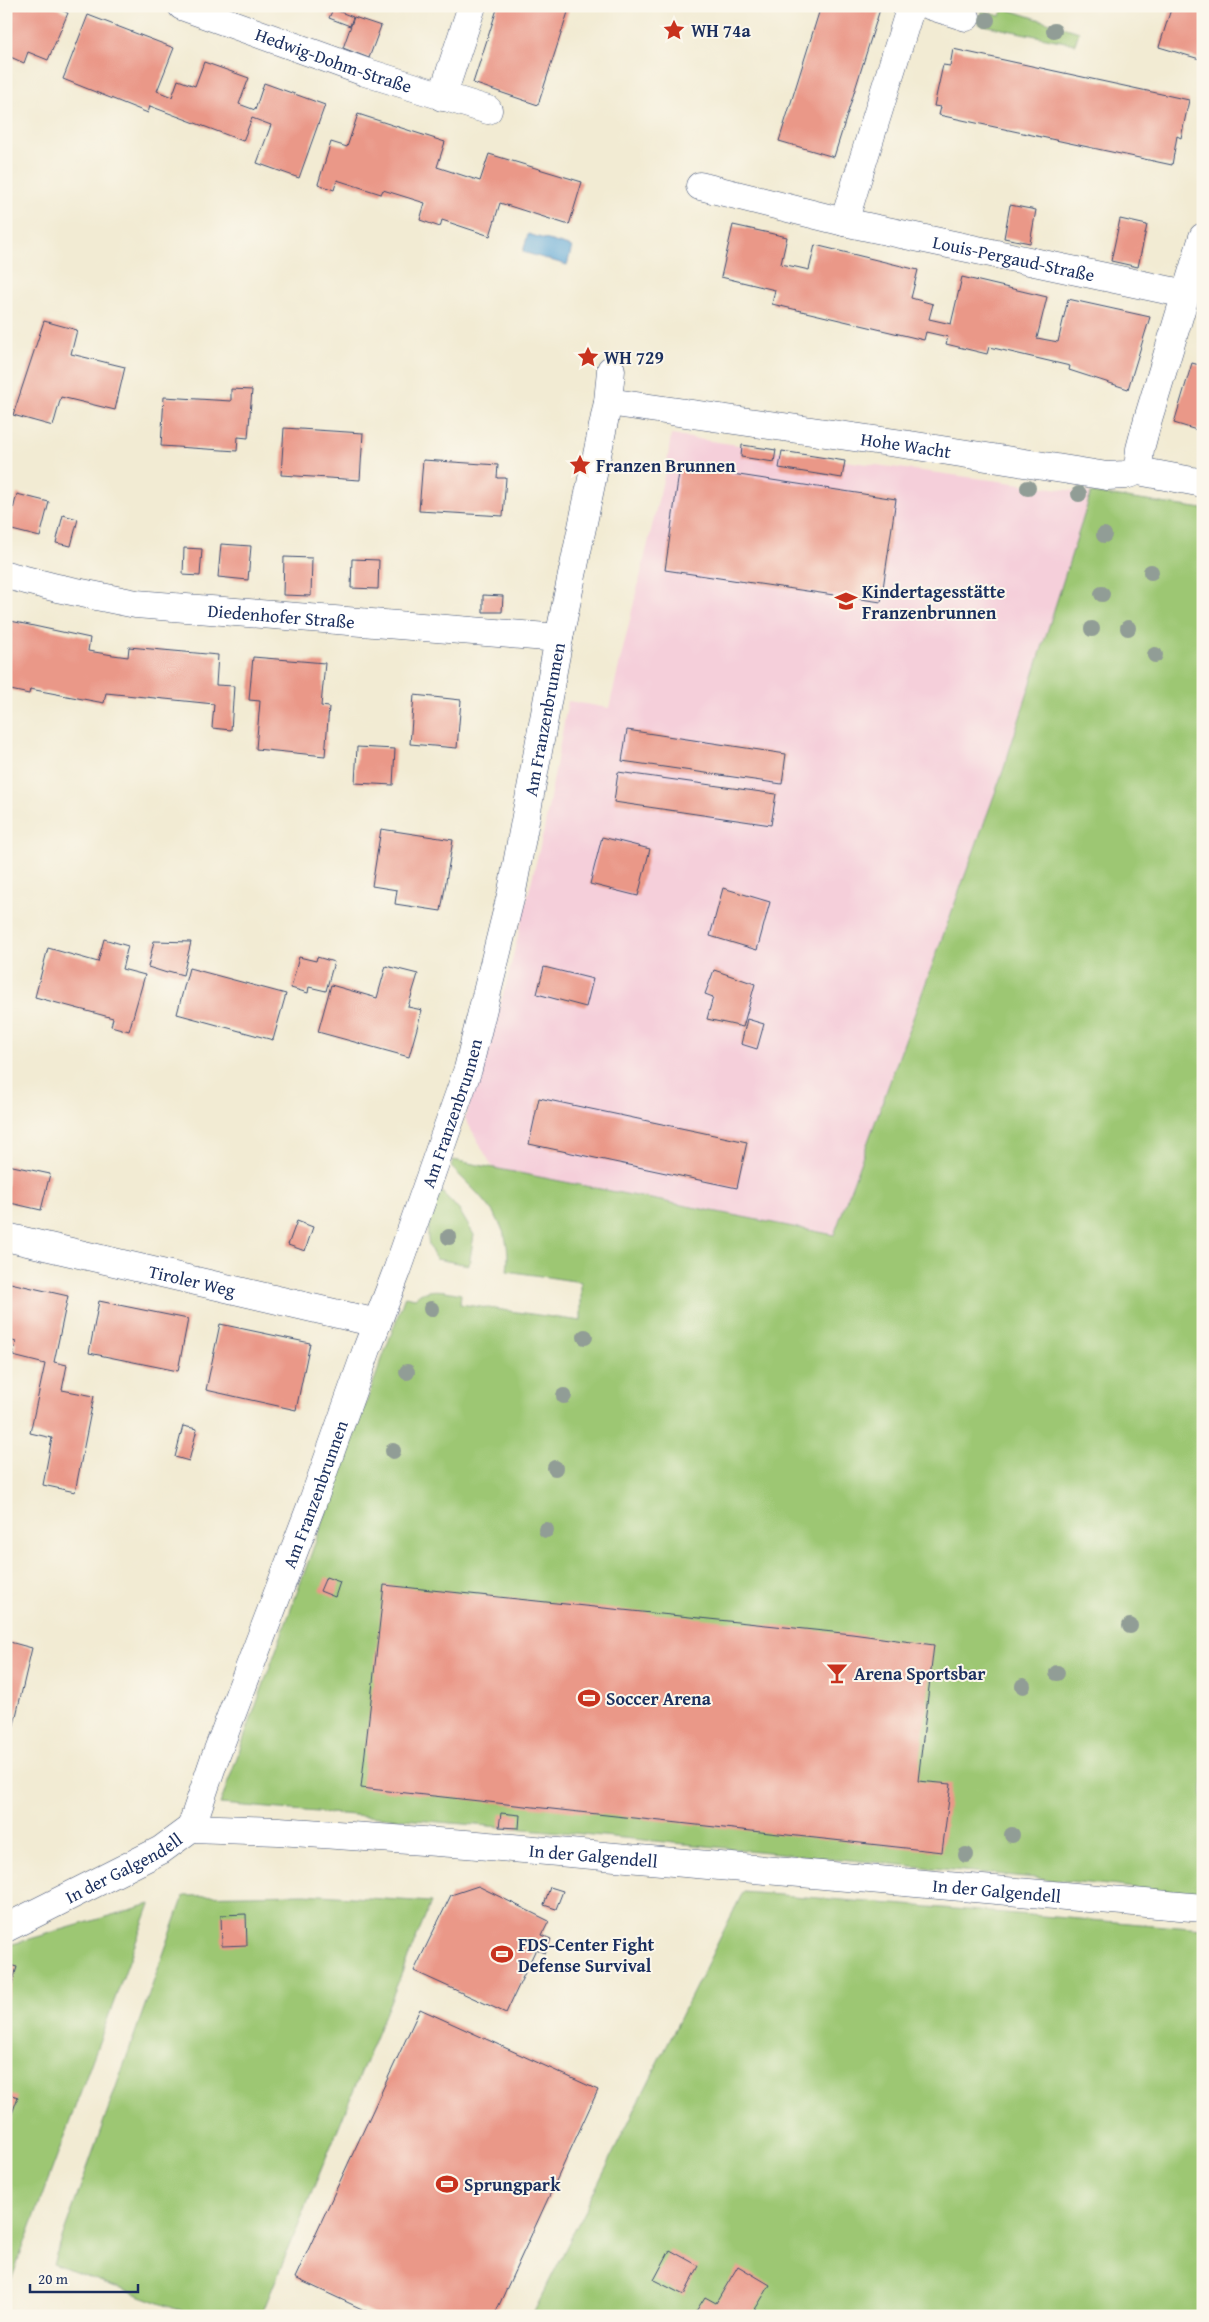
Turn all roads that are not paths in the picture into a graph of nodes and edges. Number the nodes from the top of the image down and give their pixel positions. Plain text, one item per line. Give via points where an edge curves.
1 (182, 6) edge
2 (472, 6) edge
3 (911, 6) edge
4 (932, 6) edge
5 (966, 17) dead end
6 (442, 96) junction
7 (488, 110) dead end
8 (700, 186) dead end
9 (844, 222) junction
10 (1203, 237) edge
11 (1186, 294) junction
12 (611, 370) dead end
13 (608, 402) junction
14 (1138, 470) junction
15 (1203, 483) edge
16 (6, 575) edge
17 (559, 638) junction
18 (6, 1237) edge
19 (377, 1323) junction
20 (192, 1828) junction
21 (1203, 1908) edge
22 (6, 1928) edge

1 - 6 street, Hedwig-Dohm-Straße via 365,72
2 - 6 street
3 - 9 street
4 - 5 street
6 - 7 street, Hedwig-Dohm-Straße
8 - 9 street, Louis-Pergaud-Straße
9 - 11 street, Louis-Pergaud-Straße
10 - 11 street
11 - 14 street via 1148,419
12 - 13 street, Am Franzenbrunnen
13 - 14 street, Hohe Wacht via 1107,476
13 - 17 street, Am Franzenbrunnen
14 - 15 street, Hohe Wacht
16 - 17 street, Diedenhofer Straße via 136,604
17 - 19 street, Am Franzenbrunnen via 512,890 468,1069
18 - 19 street, Tiroler Weg
19 - 20 street, Am Franzenbrunnen via 213,1763
20 - 21 street, In der Galgendell via 466,1844
20 - 22 street, In der Galgendell via 161,1850

